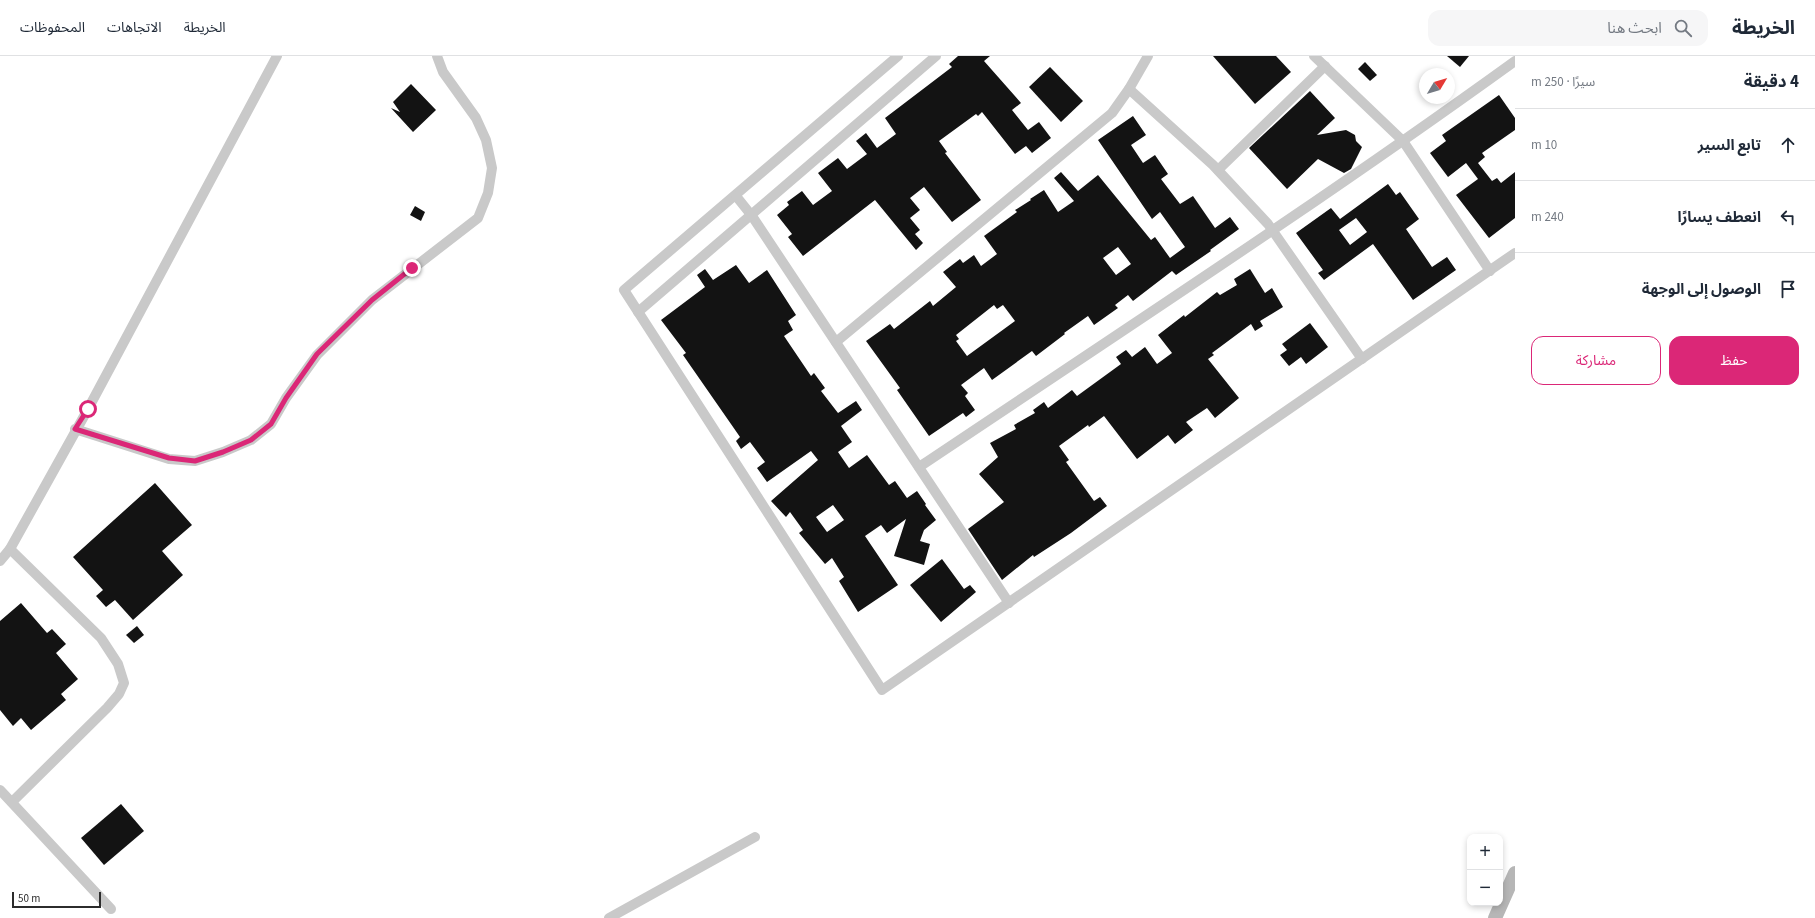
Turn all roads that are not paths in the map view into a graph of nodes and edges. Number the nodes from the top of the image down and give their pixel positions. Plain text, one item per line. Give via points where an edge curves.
1 (277, 56) edge
2 (437, 56) edge
3 (898, 56) edge
4 (936, 56) edge
5 (1148, 56) edge
6 (1314, 56) edge
7 (1515, 62) edge
8 (1324, 66) junction
9 (1129, 89) junction
10 (1403, 141) junction
11 (1218, 170) junction
12 (736, 196) junction
13 (752, 216) junction
14 (1272, 231) junction
15 (1515, 253) edge
16 (1490, 271) junction
17 (638, 312) junction
18 (836, 342) junction
19 (1362, 359) junction
20 (75, 429) junction
21 (919, 467) junction
22 (10, 549) junction
23 (0, 562) edge
24 (1009, 603) junction
25 (0, 790) edge
26 (12, 802) junction
27 (755, 836) dead end
28 (1515, 873) edge
29 (111, 909) dead end
30 (609, 918) edge
31 (1495, 918) edge

1 - 20 street
2 - 20 street via 443,72 476,118 486,140 492,168 488,193 478,218 366,305 317,354 271,424 251,440 195,461 169,458
3 - 12 street via 800,138
4 - 13 street
5 - 9 street
6 - 8 street
7 - 10 street
8 - 10 street
8 - 11 street
9 - 11 street
9 - 18 street via 1112,113
10 - 14 street
10 - 16 street
11 - 14 street
12 - 13 street
12 - 17 street via 624,290
13 - 17 street
13 - 18 street
14 - 19 street
14 - 21 street
15 - 16 street
16 - 19 street
17 - 24 street via 882,690
18 - 21 street
19 - 24 street
20 - 22 street
21 - 24 street
22 - 23 street
22 - 26 street via 101,638 118,664 124,683 119,694 107,708
25 - 26 street
26 - 29 street
27 - 30 street
28 - 31 main road

